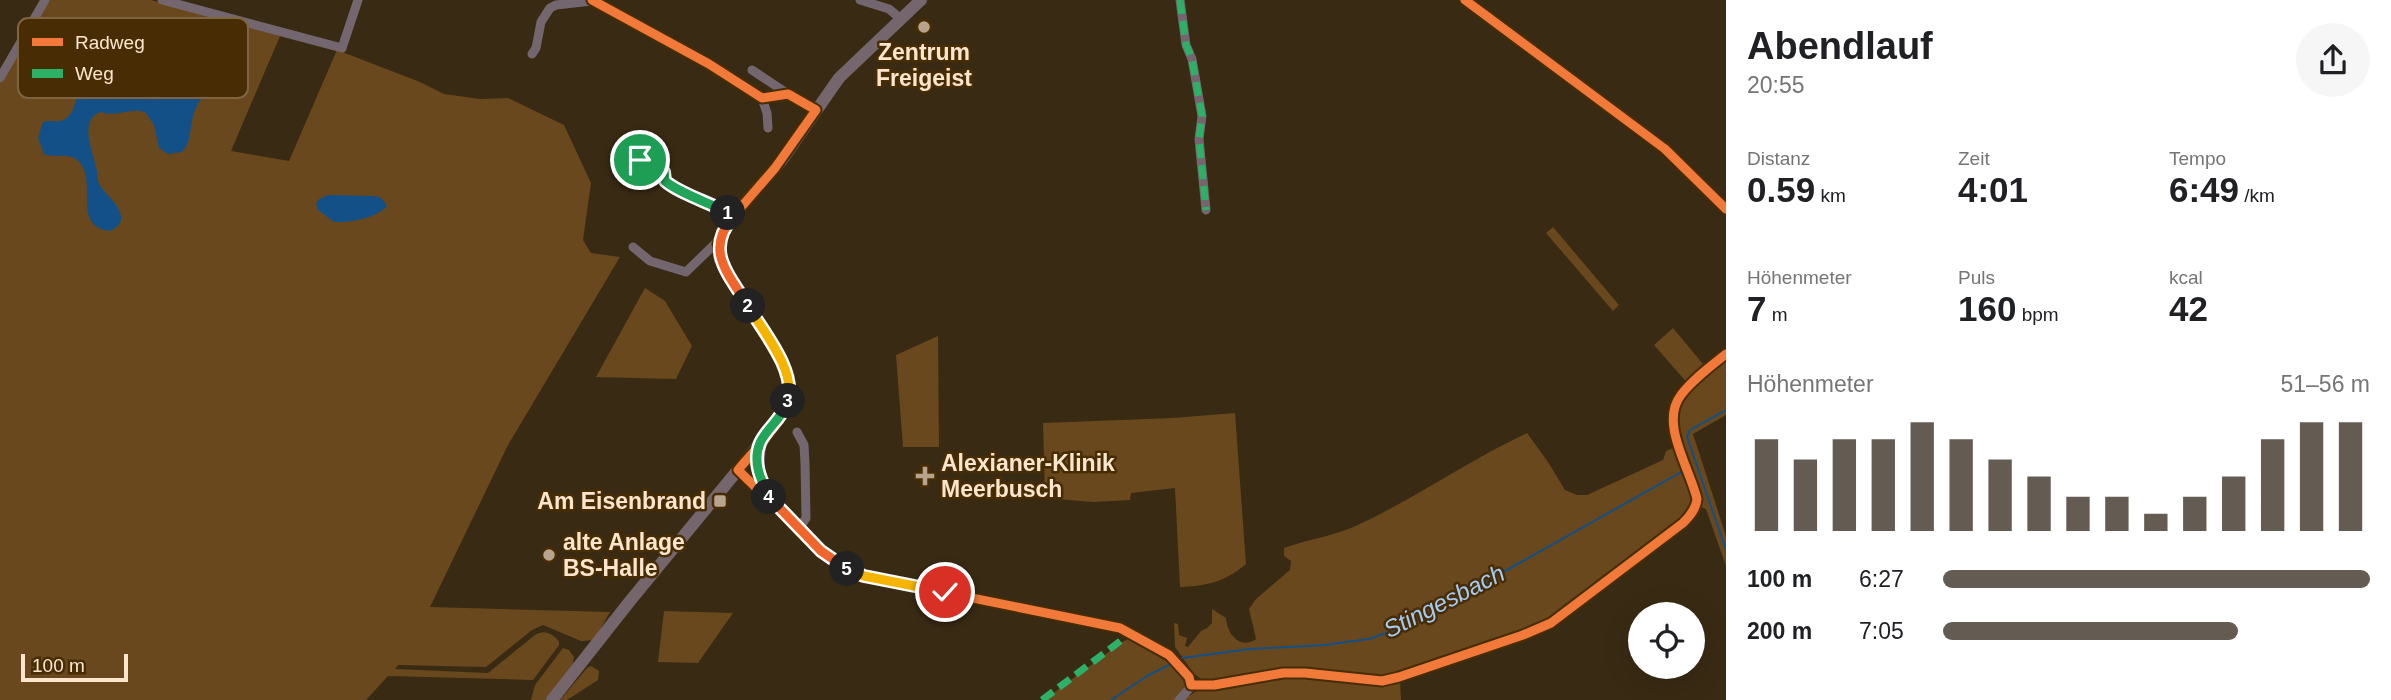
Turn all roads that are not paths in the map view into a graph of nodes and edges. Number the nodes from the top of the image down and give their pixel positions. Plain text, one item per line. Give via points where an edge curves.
1 (45, 0) edge
2 (162, 0) edge
3 (358, 0) edge
4 (592, 0) edge
5 (860, 0) edge
6 (921, 0) edge
7 (1180, 0) edge
8 (35, 18) edge
9 (230, 18) edge
10 (901, 19) junction
11 (248, 23) edge
12 (18, 47) edge
13 (532, 54) dead end
14 (752, 70) dead end
15 (0, 78) edge
16 (788, 94) junction
17 (762, 98) junction
18 (816, 110) junction
19 (768, 128) dead end
20 (640, 160) dead end
21 (1206, 210) dead end
22 (733, 217) junction
23 (719, 240) junction
24 (633, 247) dead end
25 (1726, 354) edge
26 (797, 432) dead end
27 (1676, 434) dead end
28 (760, 443) junction
29 (738, 470) junction
30 (772, 501) junction
31 (799, 529) junction
32 (552, 700) edge
33 (1179, 700) edge

1 - 8 street
2 - 9 street
3 - 11 street via 342,48
4 - 13 street via 550,8
4 - 17 street
5 - 10 street via 889,9
6 - 10 main road
7 - 21 street via 1202,116 1199,139
10 - 18 main road via 847,69
12 - 15 street
14 - 16 street
16 - 17 street
16 - 18 street
17 - 19 street
18 - 22 main road
20 - 22 street via 664,172 671,187
22 - 23 main road
23 - 24 street via 686,272 655,263
23 - 28 main road via 722,264 789,377 785,408
25 - 27 street via 1677,400 1672,417
26 - 31 street via 804,444 806,518
28 - 29 main road
28 - 30 main road via 759,475
29 - 30 street
29 - 32 main road
30 - 31 street
31 - 33 street via 831,559 858,574 1126,631 1169,655 1189,677 1191,685

